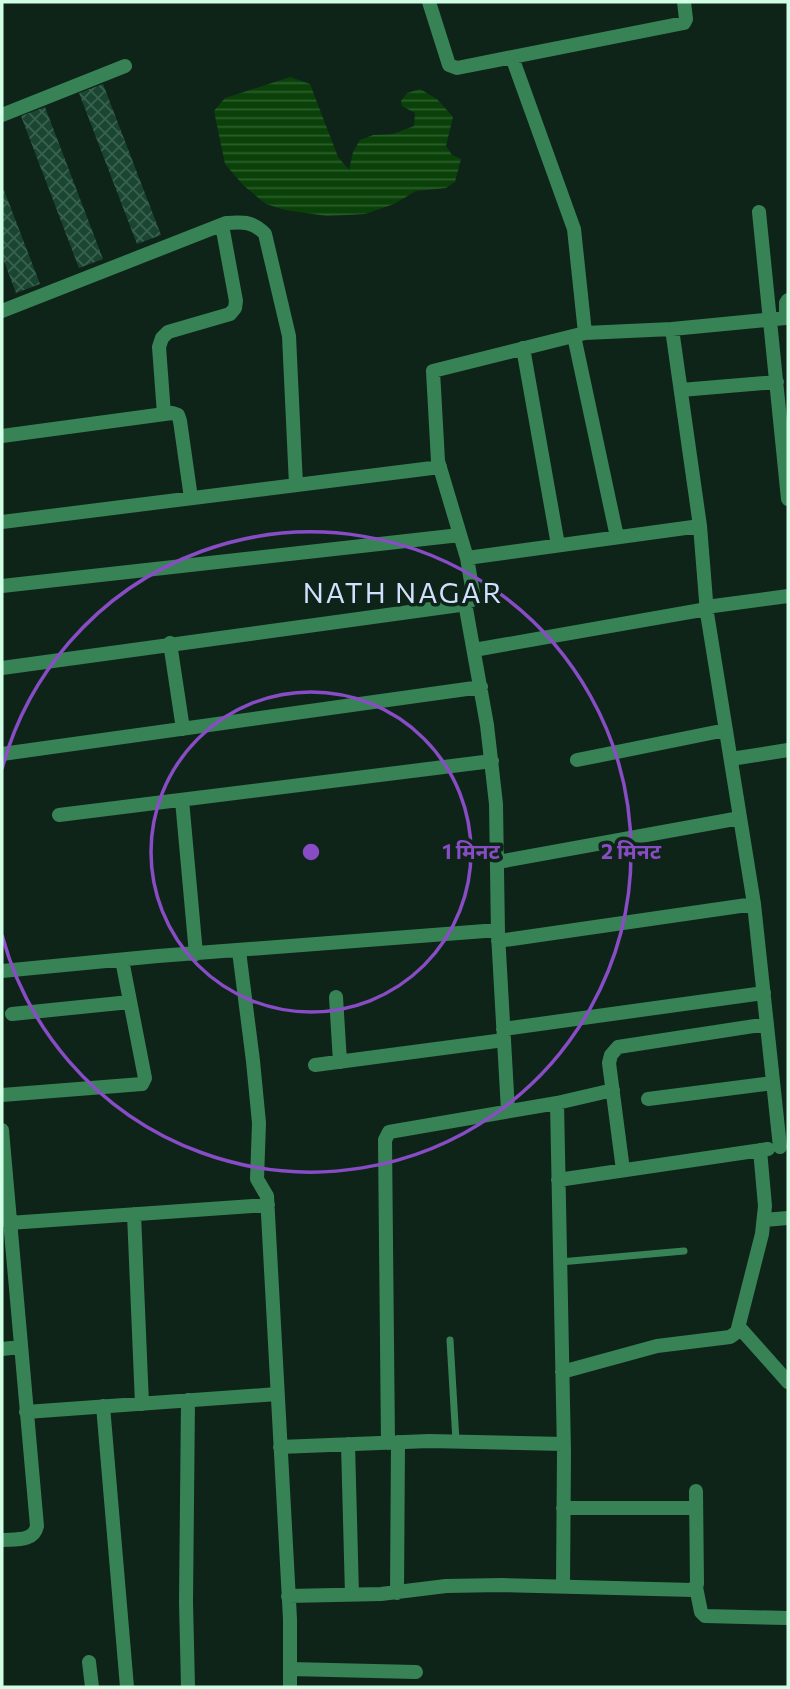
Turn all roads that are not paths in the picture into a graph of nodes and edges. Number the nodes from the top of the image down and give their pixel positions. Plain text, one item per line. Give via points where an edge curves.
1 (429, 2) edge
2 (684, 2) edge
3 (512, 57) junction
4 (125, 66) dead end
5 (2, 115) edge
6 (759, 212) dead end
7 (222, 225) junction
8 (788, 300) edge
9 (2, 311) edge
10 (771, 319) junction
11 (672, 329) junction
12 (579, 335) junction
13 (523, 348) junction
14 (777, 382) junction
15 (681, 390) junction
16 (164, 414) junction
17 (2, 436) edge
18 (440, 467) junction
19 (296, 485) junction
20 (191, 498) junction
21 (788, 499) edge
22 (2, 522) edge
23 (700, 526) junction
24 (460, 535) junction
25 (617, 537) junction
26 (558, 545) junction
27 (467, 558) junction
28 (2, 586) edge
29 (788, 596) edge
30 (465, 603) junction
31 (707, 608) junction
32 (170, 643) junction
33 (474, 650) junction
34 (2, 668) edge
35 (481, 688) junction
36 (183, 729) junction
37 (726, 730) junction
38 (788, 750) edge
39 (2, 754) edge
40 (731, 759) junction
41 (577, 760) dead end
42 (492, 761) junction
43 (182, 800) junction
44 (59, 815) dead end
45 (740, 818) junction
46 (498, 862) junction
47 (754, 904) junction
48 (498, 936) junction
49 (239, 951) junction
50 (196, 954) junction
51 (122, 960) junction
52 (2, 971) edge
53 (764, 993) junction
54 (336, 997) dead end
55 (130, 1002) junction
56 (12, 1014) dead end
57 (767, 1024) junction
58 (503, 1035) junction
59 (340, 1062) junction
60 (316, 1065) dead end
61 (773, 1083) junction
62 (613, 1090) junction
63 (2, 1095) edge
64 (648, 1099) dead end
65 (557, 1103) junction
66 (508, 1111) junction
67 (2, 1130) edge
68 (784, 1146) edge
69 (760, 1150) junction
70 (623, 1170) junction
71 (558, 1180) junction
72 (268, 1205) junction
73 (134, 1214) junction
74 (788, 1218) edge
75 (764, 1220) junction
76 (9, 1223) junction
77 (684, 1251) dead end
78 (560, 1262) junction
79 (739, 1327) junction
80 (450, 1340) dead end
81 (19, 1347) junction
82 (2, 1349) edge
83 (562, 1372) junction
84 (788, 1382) edge
85 (277, 1394) junction
86 (188, 1400) junction
87 (142, 1404) junction
88 (103, 1406) junction
89 (26, 1412) junction
90 (456, 1442) junction
91 (393, 1443) junction
92 (348, 1444) junction
93 (564, 1444) junction
94 (279, 1447) junction
95 (696, 1491) dead end
96 (563, 1508) junction
97 (696, 1508) junction
98 (2, 1540) edge
99 (562, 1586) junction
100 (696, 1587) junction
101 (397, 1593) junction
102 (352, 1595) junction
103 (288, 1596) junction
104 (788, 1618) edge
105 (89, 1662) dead end
106 (290, 1669) junction
107 (416, 1672) dead end
108 (92, 1687) edge
109 (127, 1687) edge
110 (188, 1687) edge
111 (290, 1687) edge

1 - 3 street via 452,68
2 - 3 street via 684,23
3 - 12 street via 574,229
4 - 5 street
6 - 10 street
7 - 9 street
7 - 16 street via 235,308 230,314 168,332 162,338
7 - 19 street via 245,222 265,234 289,336
8 - 10 street via 786,318
10 - 11 street
10 - 14 street
11 - 12 street
11 - 15 street
12 - 13 street
12 - 25 street
13 - 18 street via 433,371
13 - 26 street
14 - 15 street
14 - 21 street
15 - 23 street
16 - 17 street
16 - 20 street via 177,415 180,421
18 - 19 street
18 - 24 street
19 - 20 street
20 - 22 street
23 - 25 street
23 - 31 street
24 - 27 street
24 - 28 street
25 - 26 street
26 - 27 street
27 - 30 street via 474,599
29 - 31 street
30 - 32 street
30 - 33 street
31 - 33 street
31 - 37 street
32 - 34 street
32 - 36 street
33 - 35 street
35 - 36 street
35 - 42 street
36 - 39 street
37 - 40 street
37 - 41 street
38 - 40 street
40 - 45 street
42 - 43 street
42 - 46 street
43 - 44 street
43 - 50 street
45 - 46 street
45 - 47 street
46 - 48 street
47 - 48 street
47 - 53 street
48 - 49 street
48 - 58 street
49 - 50 street
49 - 72 street via 259,1123 257,1179 266,1191
50 - 51 street
51 - 52 street
51 - 55 street
53 - 57 street
53 - 58 street
54 - 59 street
55 - 56 street
55 - 63 street via 145,1078 142,1084
57 - 61 street
57 - 62 street via 618,1047 609,1063
58 - 59 street
58 - 66 street
59 - 60 street
61 - 64 street
61 - 68 street
62 - 65 street
62 - 70 street
65 - 66 street
65 - 71 street
66 - 91 street via 397,1130 389,1132 385,1140
67 - 76 street
68 - 69 street
69 - 70 street
69 - 75 street
70 - 71 street
71 - 78 street
72 - 73 street
72 - 85 street
73 - 76 street
73 - 87 street
74 - 75 street
75 - 79 street
76 - 81 street
77 - 78 lane
78 - 83 street
79 - 83 street via 730,1336 657,1346
79 - 84 street
80 - 90 lane
81 - 82 street
81 - 89 street
83 - 93 street
85 - 86 street
85 - 94 street
86 - 87 street
86 - 110 street
87 - 88 street
88 - 89 street
88 - 109 street
89 - 98 street via 37,1526 31,1537
90 - 91 street
90 - 93 street
91 - 92 street
91 - 101 street
92 - 94 street
92 - 102 street
93 - 96 street
94 - 103 street
95 - 97 street
96 - 97 street
96 - 99 street
97 - 100 street
99 - 100 street via 689,1591
99 - 101 street via 446,1586
100 - 104 street via 705,1616
101 - 102 street
102 - 103 street
103 - 106 street
105 - 108 street
106 - 107 street
106 - 111 street

